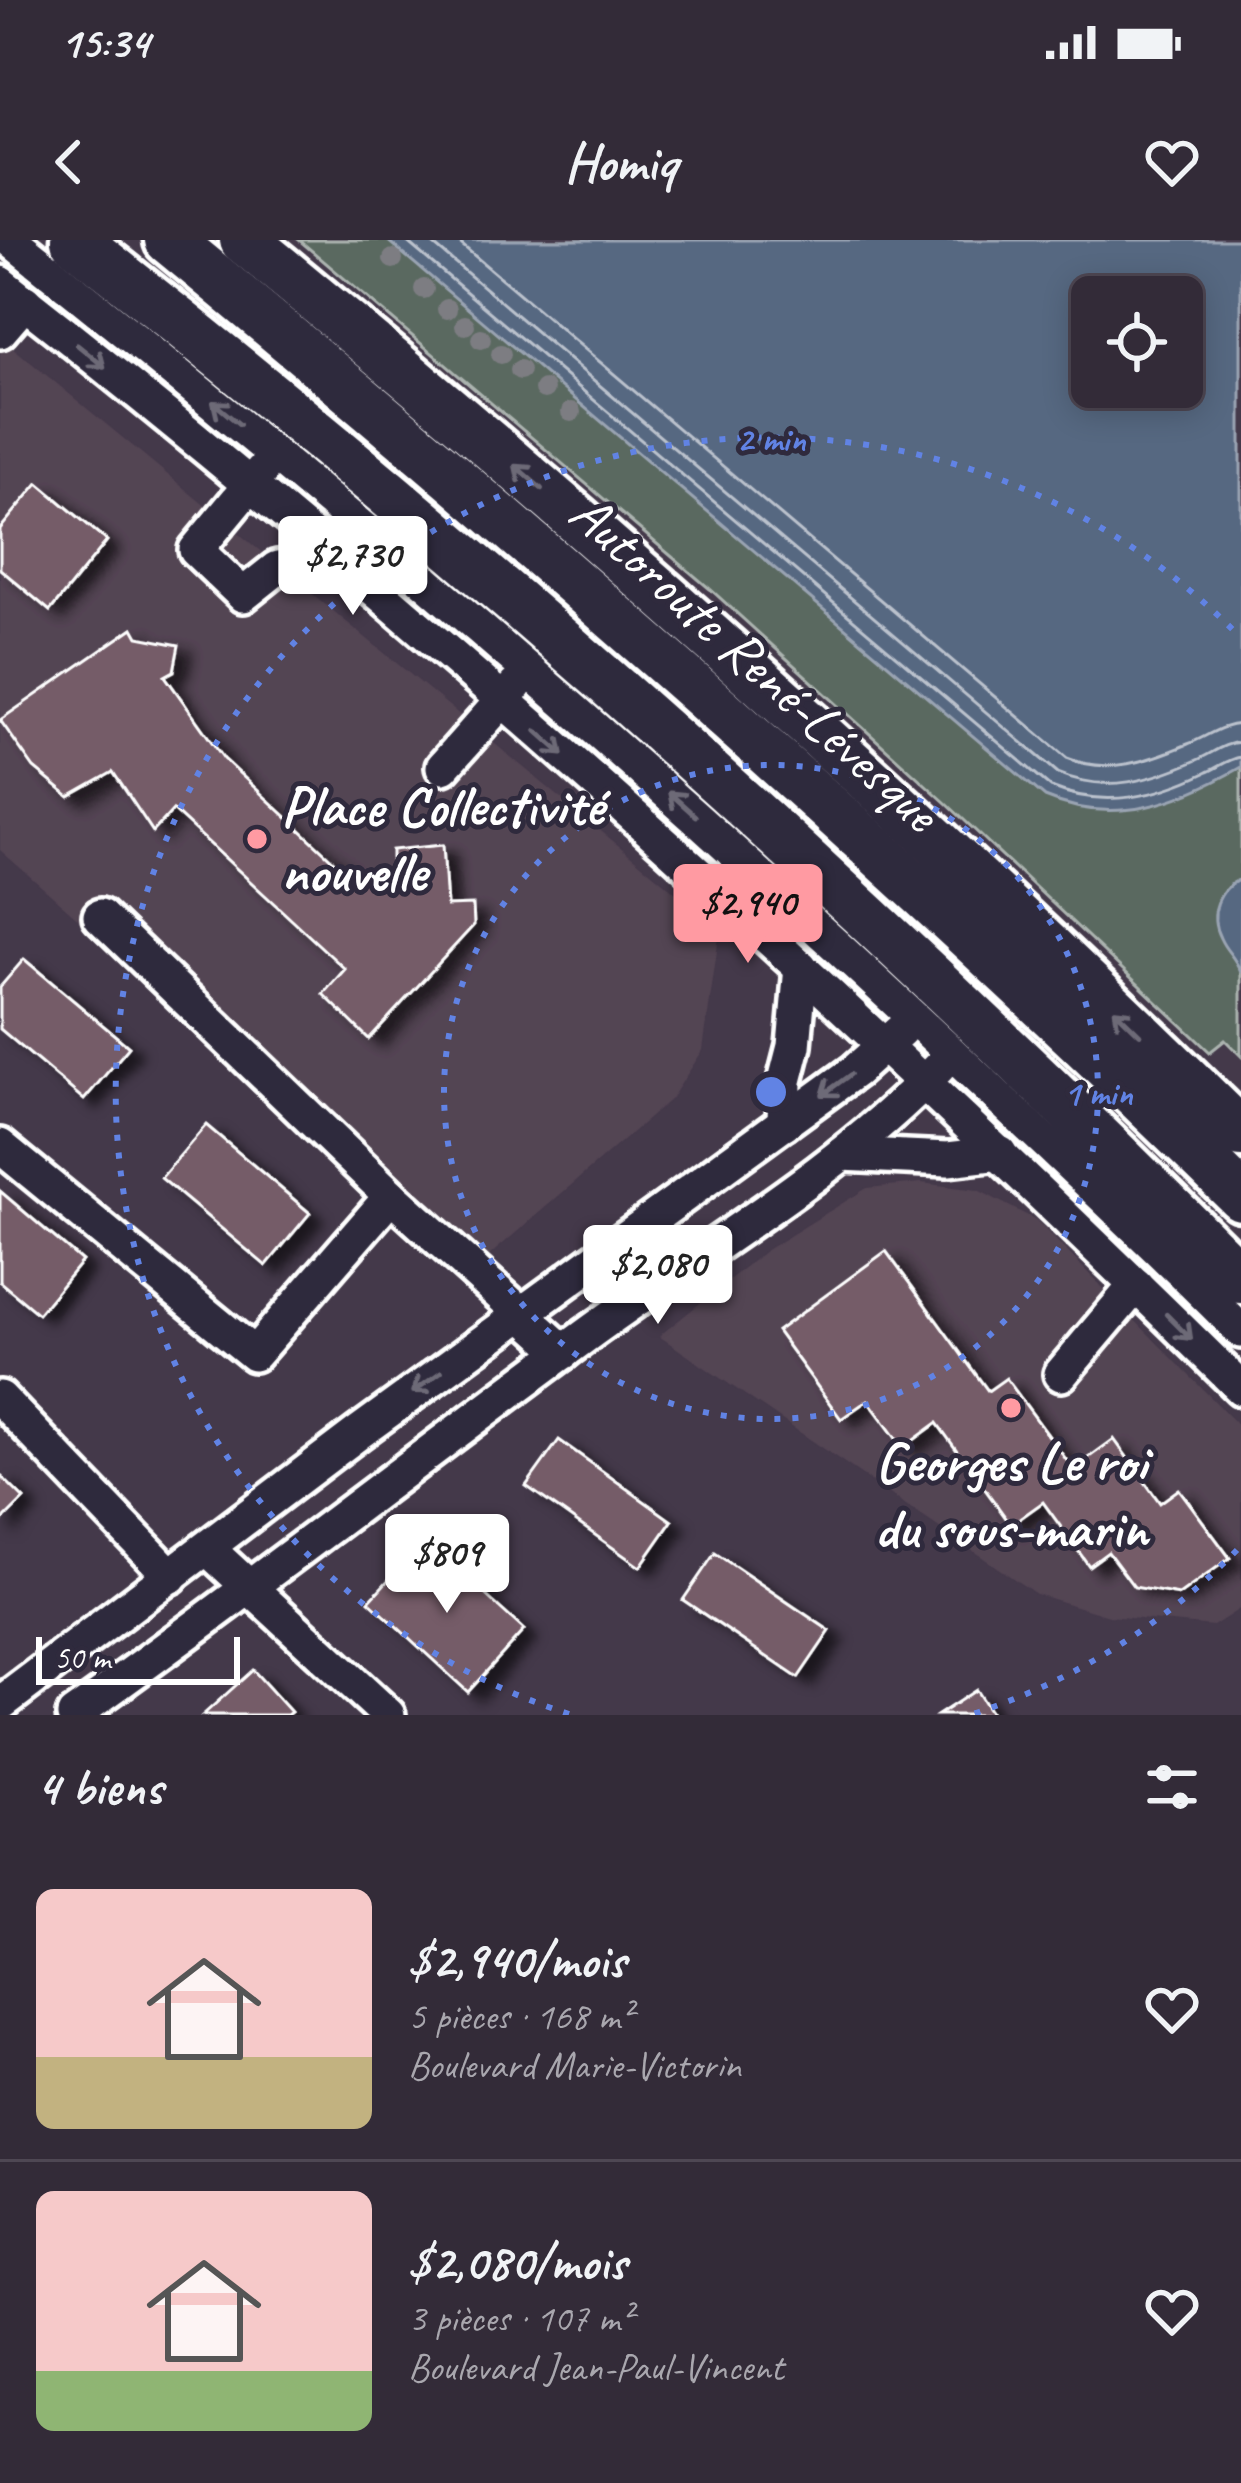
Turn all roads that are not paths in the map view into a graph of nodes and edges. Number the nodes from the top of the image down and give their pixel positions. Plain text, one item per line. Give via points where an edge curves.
1 (11, 240) edge
2 (75, 240) edge
3 (122, 240) edge
4 (169, 240) edge
5 (244, 240) edge
6 (12, 293) edge
7 (0, 332) edge
8 (275, 454) junction
9 (250, 485) junction
10 (338, 560) junction
11 (530, 670) junction
12 (503, 701) junction
13 (443, 767) dead end
14 (100, 916) dead end
15 (801, 967) junction
16 (914, 1017) junction
17 (886, 1044) junction
18 (953, 1053) junction
19 (926, 1082) junction
20 (784, 1123) junction
21 (1241, 1133) edge
22 (0, 1146) edge
23 (1000, 1153) junction
24 (842, 1154) junction
25 (391, 1196) junction
26 (1241, 1196) edge
27 (1241, 1239) edge
28 (1241, 1279) edge
29 (1136, 1286) junction
30 (521, 1314) junction
31 (1241, 1330) edge
32 (564, 1352) junction
33 (1061, 1374) dead end
34 (1241, 1388) edge
35 (0, 1398) edge
36 (207, 1547) junction
37 (171, 1576) junction
38 (250, 1590) junction
39 (0, 1704) edge
40 (74, 1715) edge
41 (388, 1715) edge

8 -> 1 street
2 - 28 highway via 360,471 784,841
3 - 27 highway via 730,758
4 - 26 highway, Autoroute René-Lévesque via 767,750
21 -> 5 highway, Autoroute René-Lévesque via 803,719
6 - 7 street
6 -> 9 street
8 - 9 street
8 - 11 street
9 - 10 street
9 - 10 street via 196,550 243,595 277,568
10 - 12 street
11 - 12 street
16 -> 11 street
12 - 13 street
12 -> 15 street
14 - 25 street
15 - 17 street
15 - 20 street
16 - 17 street
16 - 18 street
17 - 19 street
17 -> 20 street
18 - 19 street
18 - 31 street
19 - 23 street
19 - 24 street
20 - 30 street
22 - 25 street via 254,1354
23 - 24 street via 948,1160
23 - 29 street
24 - 32 street
25 - 30 street
29 - 33 street
29 -> 34 street
30 - 32 street
30 -> 36 street
32 - 38 street
35 - 37 street
36 - 37 street
36 - 38 street
37 - 39 street
38 - 40 street
38 - 41 street

